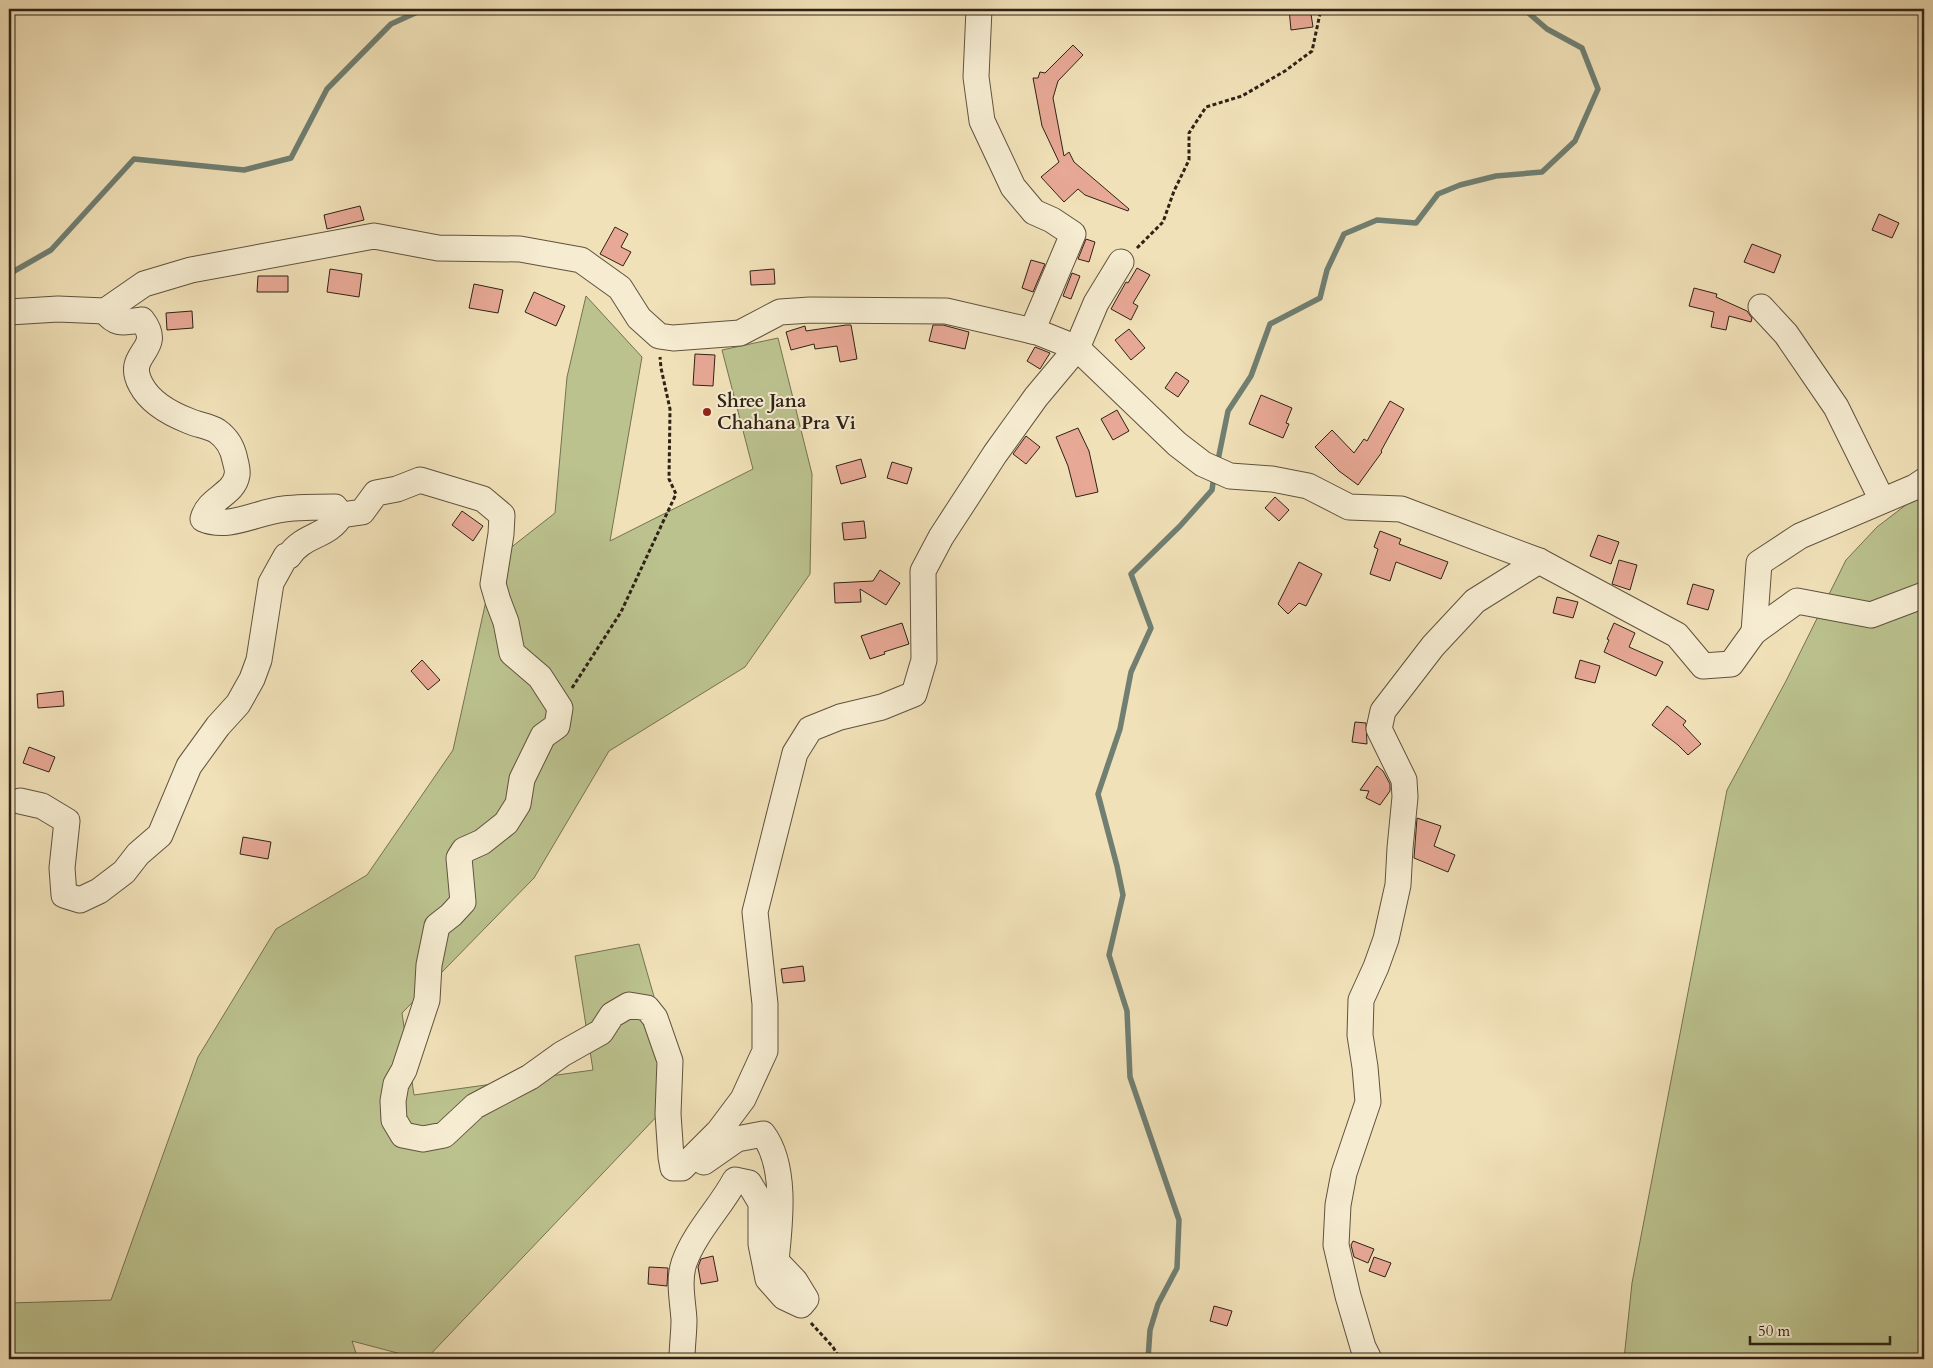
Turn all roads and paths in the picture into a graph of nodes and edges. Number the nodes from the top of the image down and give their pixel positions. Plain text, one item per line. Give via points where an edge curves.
1 (978, 9) edge
2 (1321, 9) edge
3 (1122, 262) joint
4 (1761, 307) dead end
5 (105, 311) junction
6 (9, 312) edge
7 (1032, 331) junction
8 (659, 336) junction
9 (1077, 348) junction
10 (1924, 482) edge
11 (1882, 500) junction
12 (340, 515) junction
13 (1539, 560) junction
14 (1924, 595) edge
15 (1754, 632) junction
16 (560, 708) junction
17 (20, 801) dead end
18 (688, 1160) junction
19 (801, 1305) junction
20 (682, 1359) edge
21 (840, 1359) edge
22 (1369, 1359) edge

1 - 7 street via 976,77 982,121 1013,187 1034,212 1074,234
2 - 3 path via 1312,51 1242,96 1206,107 1189,133 1189,160 1163,222
3 - 9 street via 1096,303
4 - 11 street via 1786,334 1836,407
5 - 6 street via 58,308
5 - 8 street via 144,284 191,270 374,236 438,248 520,248 581,260 620,288 639,318
5 - 12 street via 111,320 121,323 142,320 148,328 151,338 136,363 139,383 144,391 160,406 178,416 216,430 230,446 238,475 234,484 205,509 203,519 213,523 224,522 284,508 335,507
7 - 8 street via 946,311 810,310 780,312 740,333 673,338
7 - 9 street
8 - 16 path via 661,368 670,409 669,479 676,494 621,612
9 - 13 street via 1177,444 1203,464 1230,476 1272,478 1308,486 1349,507 1401,509
9 - 18 street via 995,454 923,571 924,660 914,694 810,729 795,753 755,912 765,1004 765,1051 743,1099 719,1131
10 - 11 street
11 - 15 street via 1800,536 1758,563
12 - 16 street via 362,512 376,493 420,480 483,499 502,515 493,584 512,653 540,677
12 - 17 street via 336,524 302,542 286,556 271,583 259,660 248,687 189,766 160,835 138,854 124,872 80,900 64,894 62,868 67,821 42,806
13 - 15 street via 1677,635 1702,666 1731,664
13 - 22 street via 1475,601 1433,646 1383,711 1379,729 1404,780 1398,885 1386,939 1361,1000 1360,1035 1368,1102 1344,1173 1336,1245 1348,1296
14 - 15 street via 1871,615 1797,601
16 - 18 street via 557,726 540,743 522,778 518,804 506,823 482,842 464,850 459,858 463,902 437,926 429,965 427,1000 404,1070 396,1084 392,1101 394,1120 403,1135 423,1139 444,1135 475,1106 530,1077 601,1032 612,1015 629,1005 647,1008 655,1018 670,1061 668,1114 673,1168 682,1168
18 - 19 street via 701,1164 737,1139 763,1134 776,1164 780,1196 776,1261 806,1298
19 - 20 street via 784,1297 768,1280 761,1244 761,1203 749,1183 735,1180 684,1263 680,1292 684,1321
19 - 21 path via 811,1324

